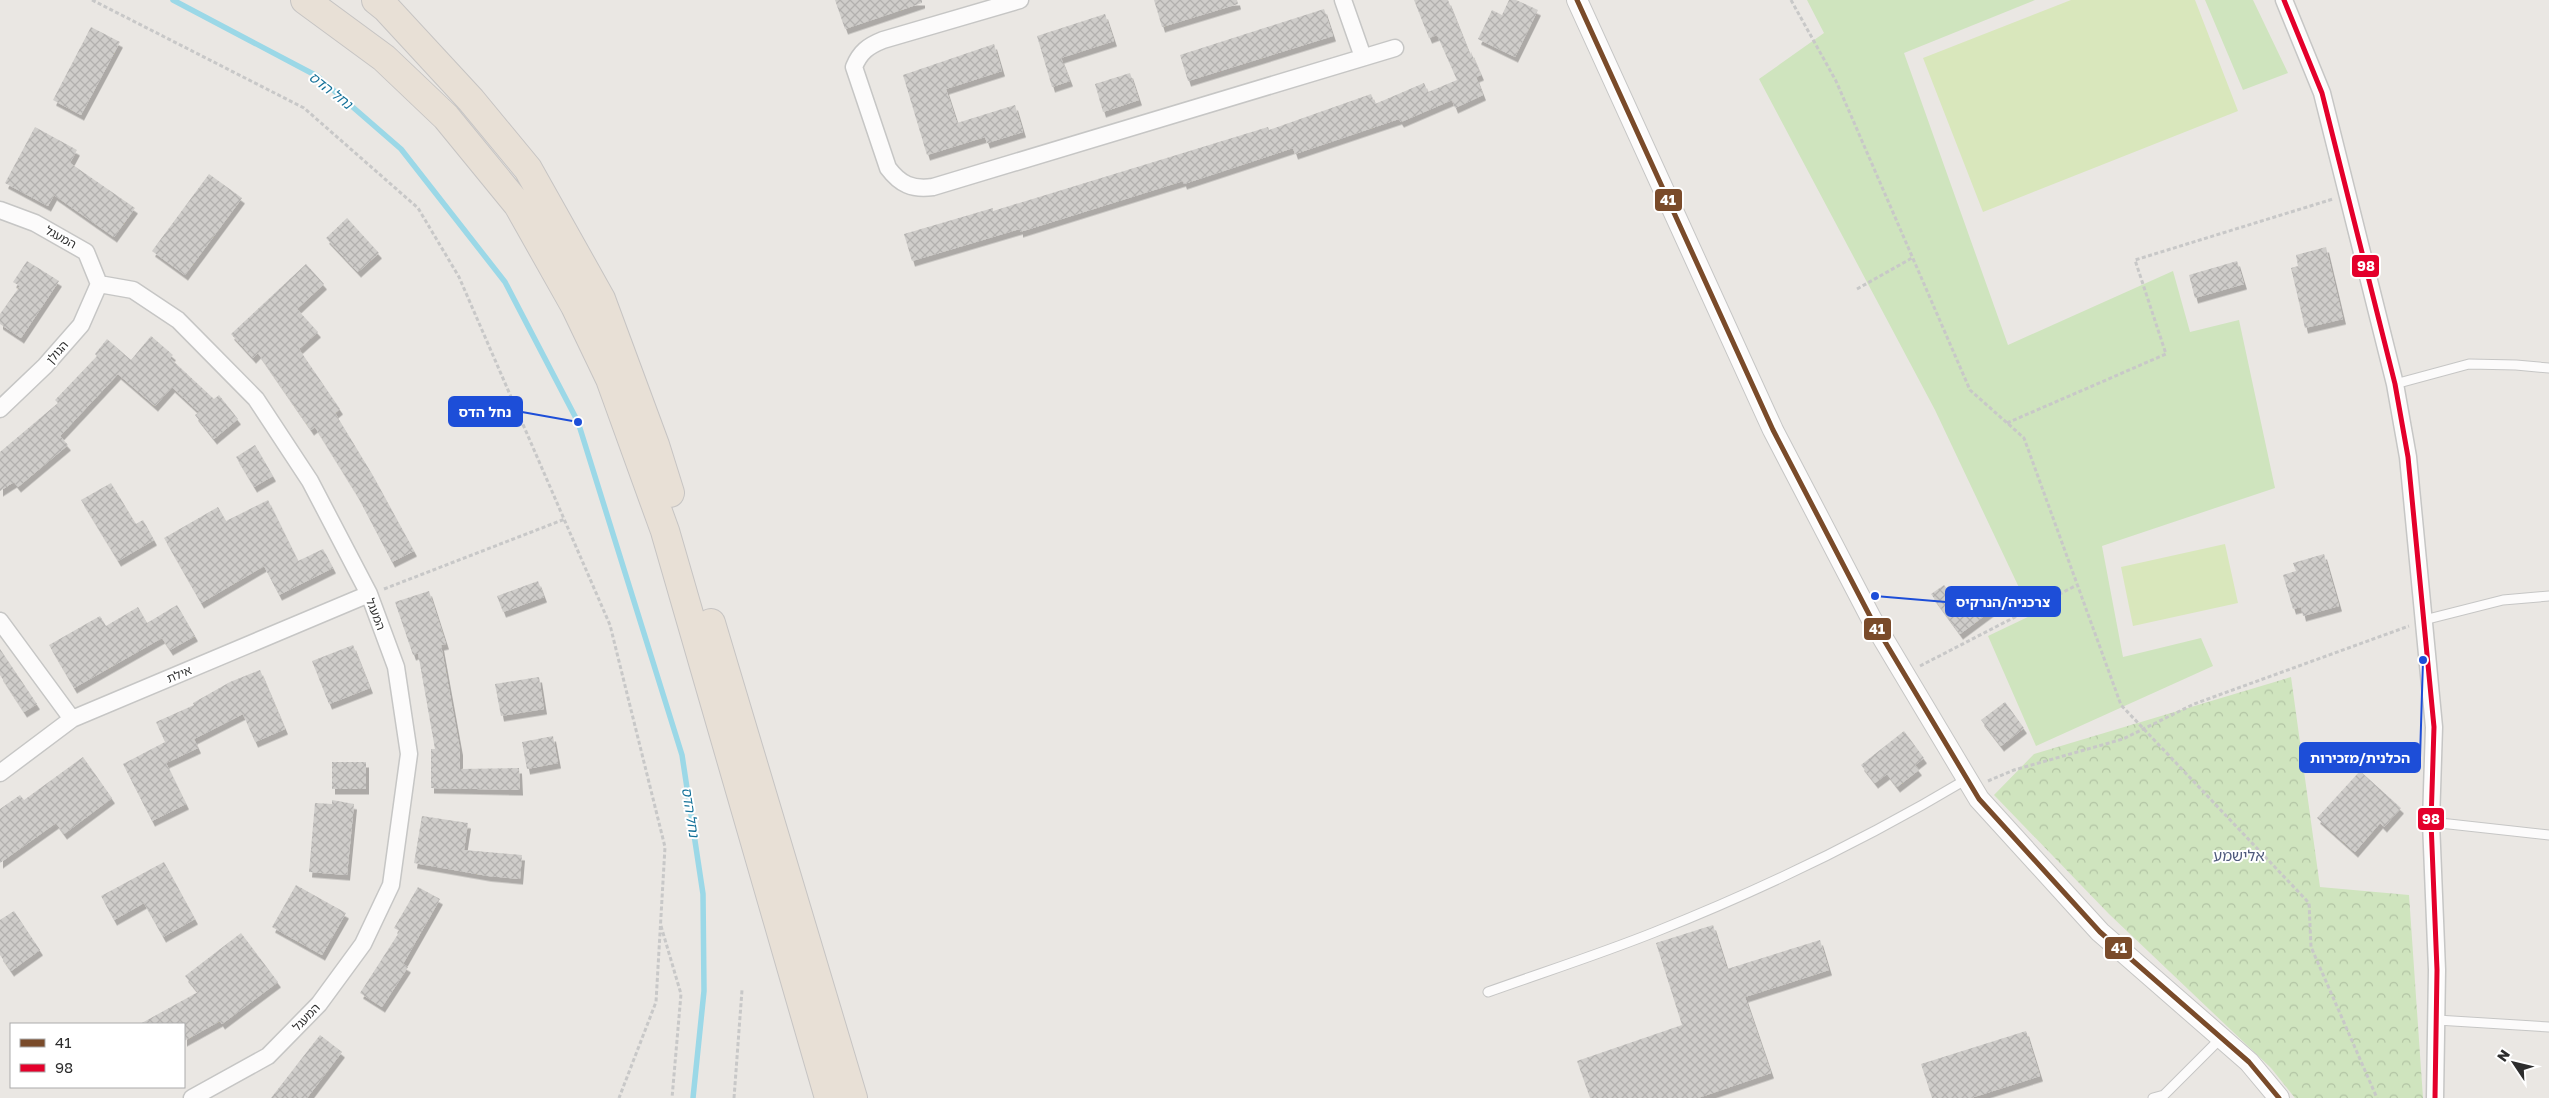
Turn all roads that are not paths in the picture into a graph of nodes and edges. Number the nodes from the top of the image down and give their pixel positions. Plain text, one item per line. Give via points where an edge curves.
1 (305, 0) edge
2 (376, 0) edge
3 (1020, 0) edge
4 (1343, 0) edge
5 (1577, 0) edge
6 (2284, 0) edge
7 (1395, 48) dead end
8 (1363, 57) junction
9 (0, 210) edge
10 (99, 284) junction
11 (2549, 368) edge
12 (2396, 384) junction
13 (0, 409) edge
14 (369, 594) junction
15 (2549, 596) edge
16 (2424, 620) junction
17 (0, 621) edge
18 (72, 719) junction
19 (0, 773) edge
20 (1969, 784) junction
21 (2430, 822) junction
22 (2549, 835) edge
23 (1488, 992) dead end
24 (2437, 1020) junction
25 (2549, 1027) edge
26 (2222, 1037) junction
27 (192, 1098) edge
28 (830, 1098) edge
29 (853, 1098) edge
30 (2153, 1098) edge
31 (2279, 1098) edge
32 (2435, 1098) edge

1 - 28 highway via 384,58 446,117 518,205 576,306 610,379 665,531
2 - 29 highway via 471,100 528,169 601,299 655,445 741,719
3 - 8 street via 883,40 870,45 859,56 854,67 888,168 905,185 918,189 933,187
4 - 8 street
5 - 20 street via 1773,430 1872,620
6 - 12 street via 2322,93
7 - 8 street
9 - 10 street, המעגל via 35,223 86,252
10 - 13 street, הגולן via 81,325 45,366
10 - 14 street, המעגל via 134,290 178,320 256,399 310,481
11 - 12 lane via 2468,364
12 - 16 street via 2408,457
14 - 18 street, אילת
14 - 27 street, המעגל via 396,667 409,754 391,885 363,944 319,1004 268,1056
15 - 16 lane via 2503,600
16 - 21 street via 2434,727
17 - 18 street
18 - 19 street, אילת
20 - 23 lane via 1752,892 1654,932
20 - 26 street via 1979,800 2100,932
21 - 22 lane
21 - 24 street
24 - 25 lane
24 - 32 street
26 - 30 lane via 2164,1095
26 - 31 street via 2249,1062

